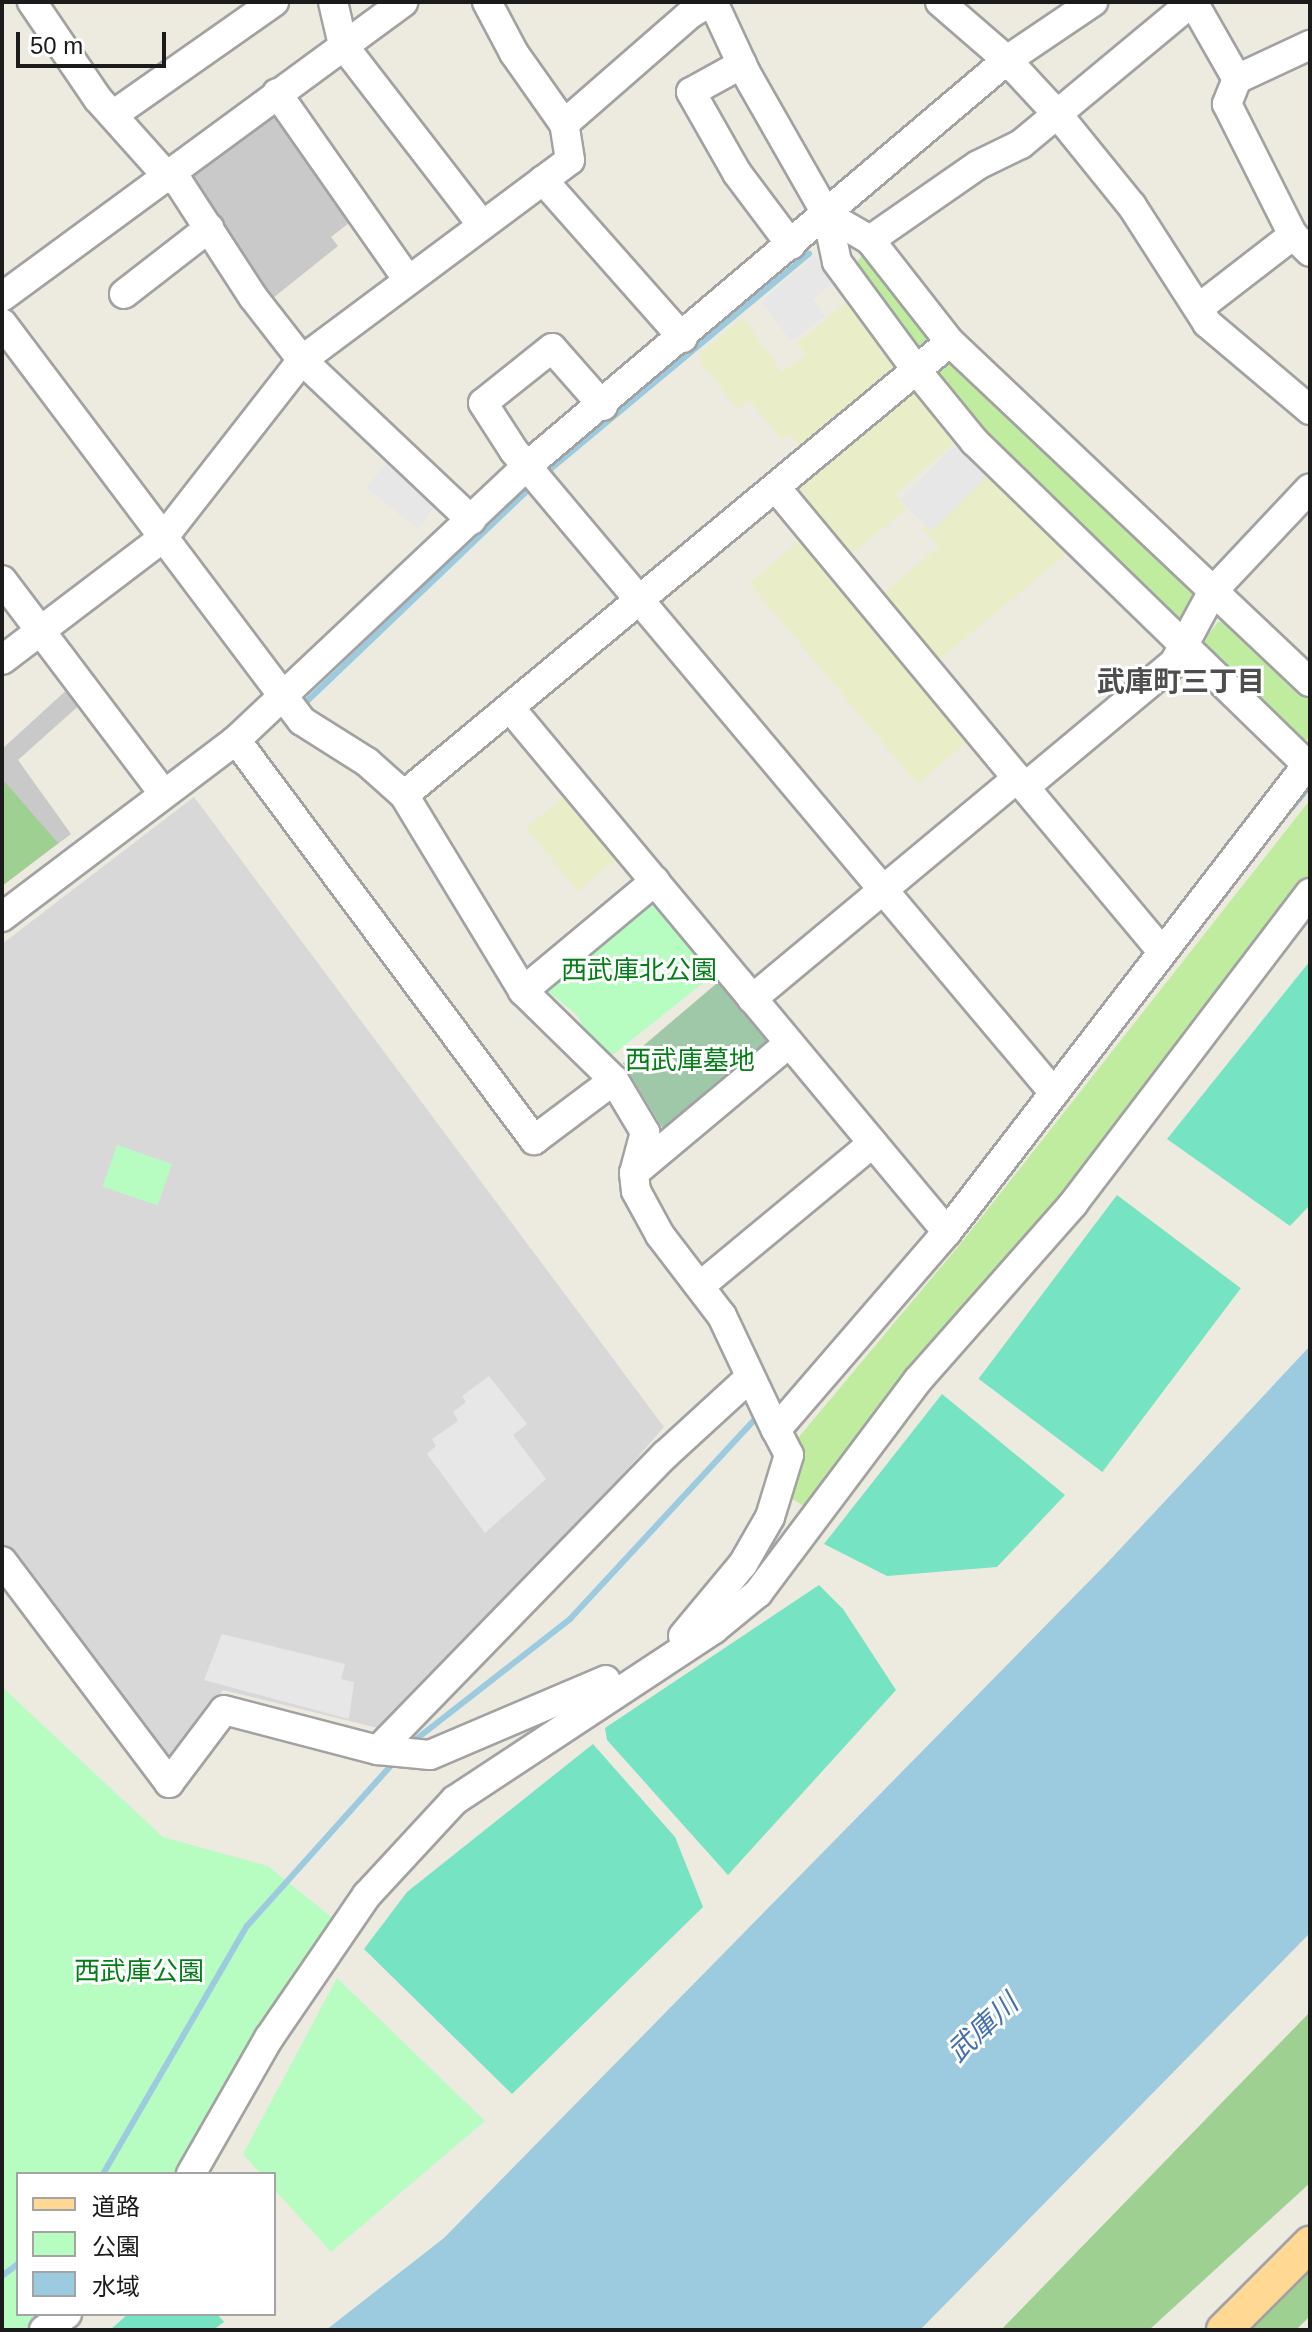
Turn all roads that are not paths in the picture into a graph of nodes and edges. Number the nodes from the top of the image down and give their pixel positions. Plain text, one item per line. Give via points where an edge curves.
1 (32, 2) edge
2 (274, 2) edge
3 (333, 2) edge
4 (403, 2) edge
5 (487, 2) edge
6 (712, 2) edge
7 (940, 2) edge
8 (1093, 2) edge
9 (1192, 2) edge
10 (343, 45) junction
11 (1310, 45) edge
12 (1007, 60) junction
13 (742, 64) junction
14 (1237, 79) junction
15 (277, 93) junction
16 (113, 115) junction
17 (1059, 116) junction
18 (564, 124) junction
19 (166, 175) junction
20 (543, 180) junction
21 (827, 215) junction
22 (482, 225) junction
23 (209, 228) junction
24 (870, 240) junction
25 (1302, 244) edge
26 (791, 245) junction
27 (408, 280) junction
28 (124, 294) dead end
29 (2, 297) edge
30 (1200, 307) junction
31 (2, 323) edge
32 (683, 338) junction
33 (950, 342) junction
34 (302, 360) junction
35 (917, 371) junction
36 (603, 406) junction
37 (1310, 410) edge
38 (527, 466) junction
39 (1310, 488) edge
40 (777, 489) junction
41 (471, 520) junction
42 (163, 538) junction
43 (2, 580) edge
44 (1213, 591) junction
45 (640, 600) junction
46 (40, 631) junction
47 (1184, 648) junction
48 (2, 660) edge
49 (1310, 682) edge
50 (284, 696) junction
51 (511, 709) junction
52 (236, 740) junction
53 (1309, 763) edge
54 (1021, 782) junction
55 (164, 794) junction
56 (404, 795) junction
57 (655, 881) junction
58 (884, 891) junction
59 (1310, 893) edge
60 (2, 917) edge
61 (1160, 949) junction
62 (523, 991) junction
63 (752, 999) junction
64 (787, 1045) junction
65 (614, 1080) junction
66 (1054, 1093) junction
67 (873, 1143) junction
68 (634, 1173) junction
69 (947, 1232) junction
70 (700, 1286) junction
71 (748, 1379) junction
72 (776, 1430) junction
73 (2, 1561) edge
74 (671, 1657) junction
75 (378, 1750) junction
76 (192, 2172) edge
77 (1310, 2244) edge
78 (64, 2316) edge
79 (44, 2330) edge
80 (1224, 2330) edge

1 - 16 street
2 - 16 street
3 - 10 street
4 - 10 street
5 - 18 street via 514,53
6 - 13 street
6 - 18 street via 690,14
7 - 12 street
8 - 12 street
9 - 14 street
9 - 17 street
10 - 15 street
10 - 22 street
11 - 14 street
12 - 17 street
12 - 21 street
13 - 21 street
13 - 26 street via 691,92 737,173
14 - 25 street via 1227,104
15 - 19 street
15 - 27 street
16 - 19 street
17 - 24 street
17 - 30 street via 1132,206
18 - 20 street via 570,160
19 - 23 street via 179,183
19 - 29 street
20 - 22 street
20 - 32 street
21 - 24 street
21 - 26 street
21 - 35 street via 837,262
22 - 27 street
23 - 28 street
23 - 34 street
24 - 33 street
25 - 30 street
26 - 32 street
27 - 34 street
30 - 37 street via 1207,323
31 - 42 street
32 - 36 street
33 - 35 street
33 - 44 street
34 - 41 street via 391,449 434,479
34 - 42 street
35 - 40 street
35 - 47 street via 975,442
36 - 38 street
36 - 38 street via 552,348 483,403
38 - 41 street
38 - 45 street
39 - 44 street
40 - 45 street
40 - 54 street
41 - 50 street
42 - 46 street
42 - 50 street
43 - 46 street
44 - 47 street
44 - 49 street
45 - 51 street
45 - 58 street
46 - 48 street
46 - 55 street
47 - 53 street
47 - 54 street via 1174,663
50 - 52 street
50 - 56 street via 302,721 367,762
51 - 56 street
51 - 57 street
52 - 55 street
52 - 65 street via 534,1140
53 - 61 street
54 - 58 street
54 - 61 street
55 - 60 street
56 - 62 street
57 - 62 street
57 - 63 street
58 - 63 street
58 - 66 street
59 - 74 street via 1073,1204 918,1380 758,1593
61 - 66 street
62 - 65 street
63 - 64 street
64 - 67 street
64 - 68 street
65 - 68 street via 645,1132
66 - 69 street
67 - 69 street
67 - 70 street
68 - 70 street via 636,1191 660,1235
69 - 72 street
70 - 71 street via 722,1316
71 - 72 street
71 - 75 street via 665,1455
72 - 74 street via 789,1455 770,1517 743,1564
73 - 75 street via 169,1783 224,1710
74 - 75 street via 445,1751 430,1755
74 - 76 street via 455,1800 377,1884 276,2026
77 - 80 main road
78 - 79 street

